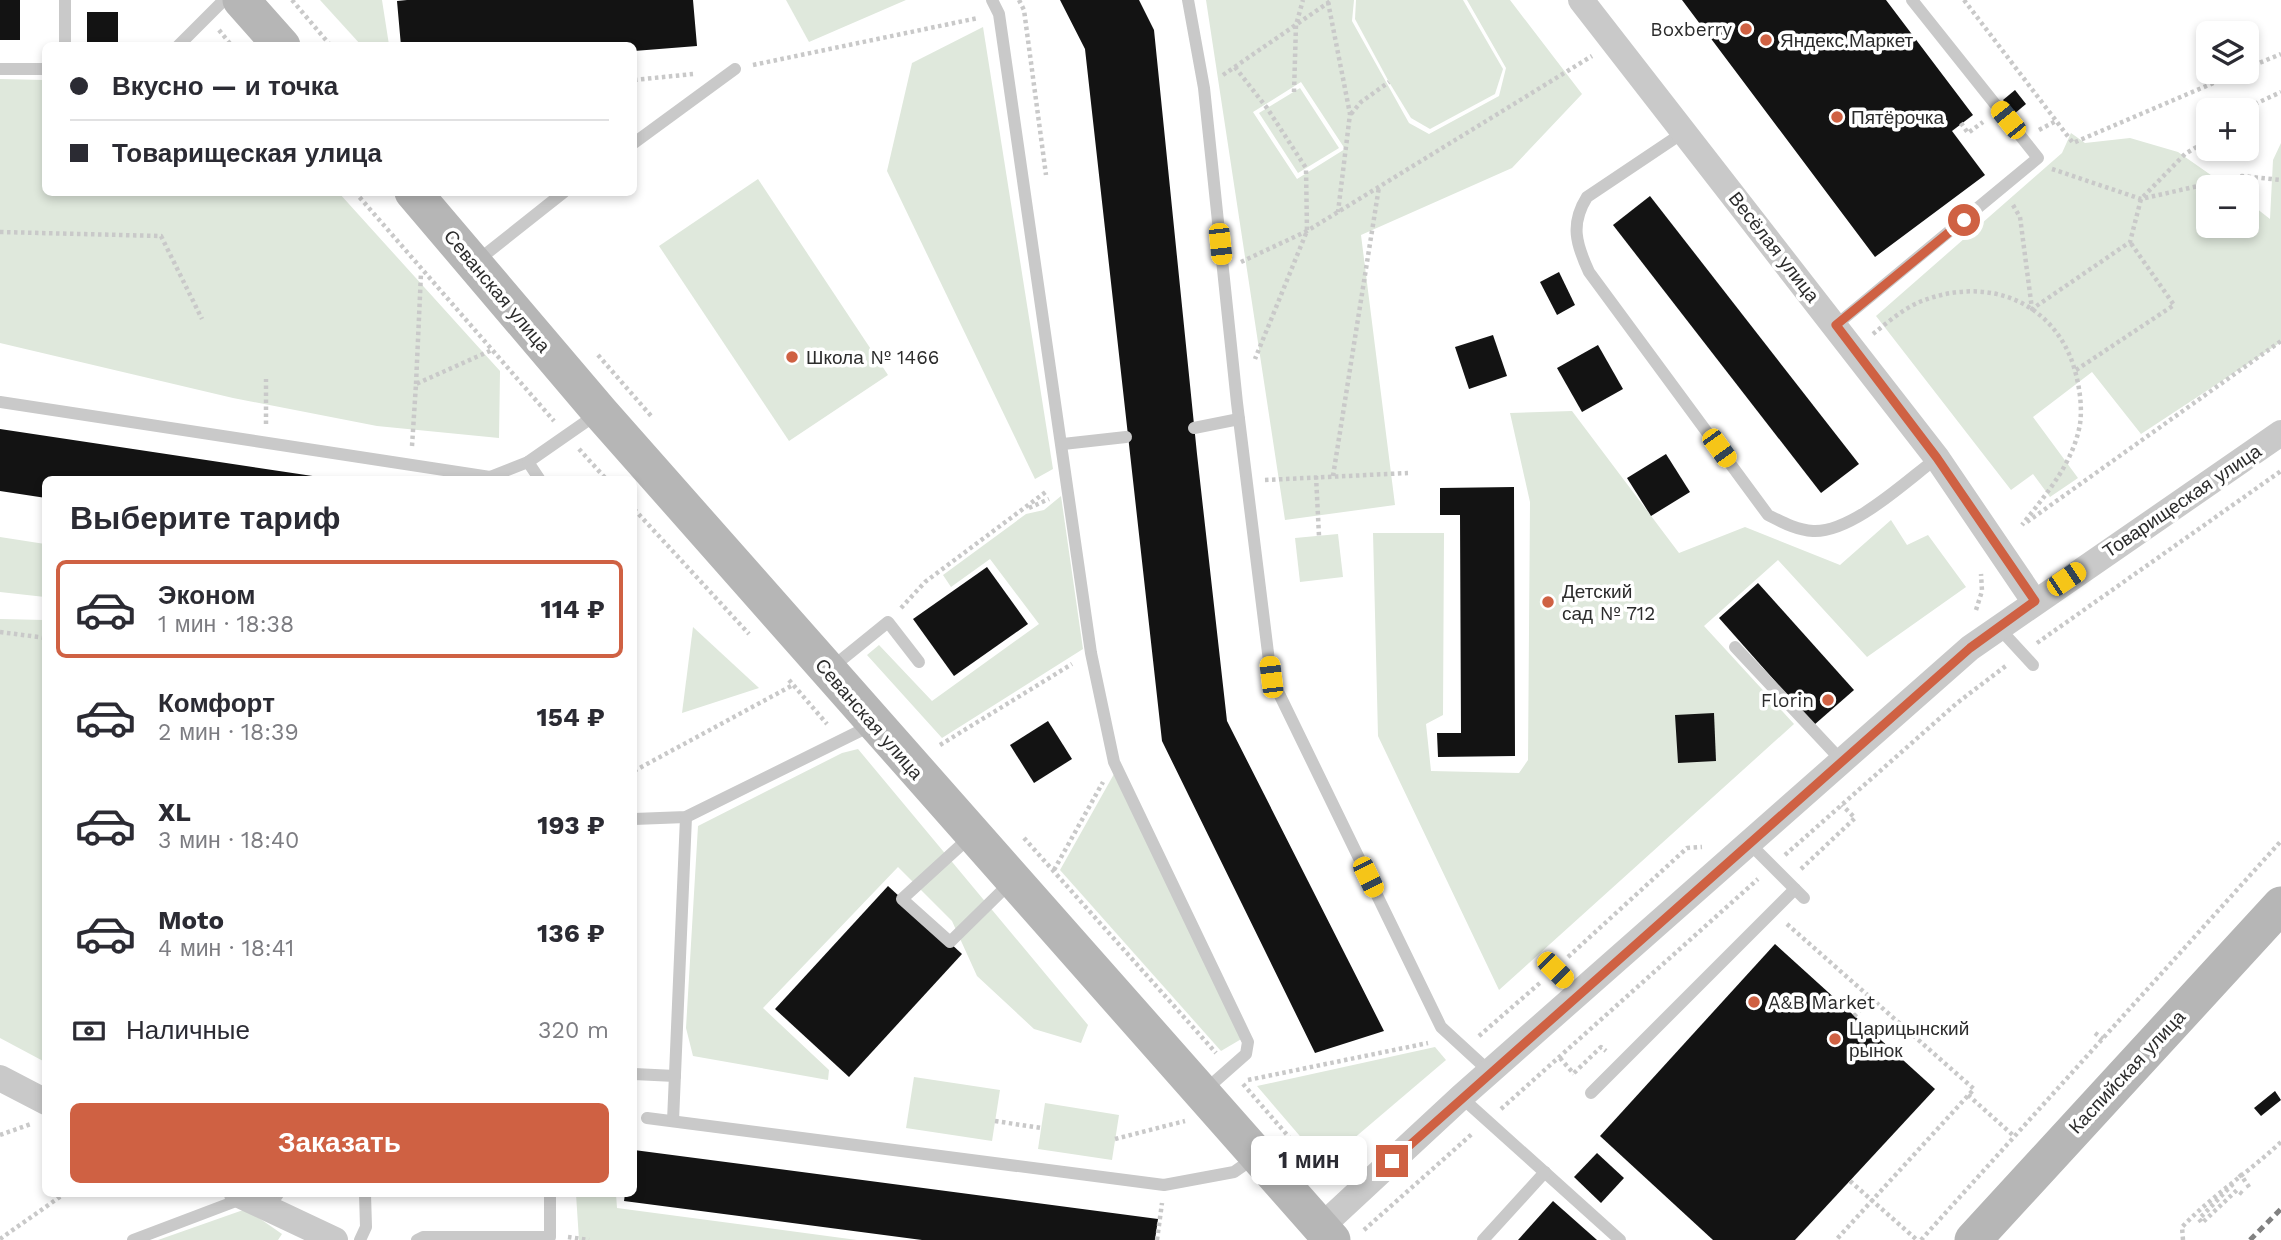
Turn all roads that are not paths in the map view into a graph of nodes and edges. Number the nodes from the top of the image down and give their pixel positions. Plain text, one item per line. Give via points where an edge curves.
1 (65, 0) edge
2 (224, 0) edge
3 (242, 0) edge
4 (992, 0) edge
5 (1188, 0) edge
6 (1912, 0) edge
7 (1590, 3) edge
8 (65, 42) edge
9 (182, 42) edge
10 (279, 42) edge
11 (0, 69) edge
12 (42, 69) edge
13 (735, 69) dead end
14 (1684, 132) junction
15 (637, 141) edge
16 (416, 196) edge
17 (560, 196) edge
18 (474, 263) junction
19 (1836, 325) junction
20 (0, 402) edge
21 (600, 412) junction
22 (1239, 419) junction
23 (1194, 428) dead end
24 (2281, 433) edge
25 (1126, 437) dead end
26 (1063, 444) junction
27 (1937, 458) junction
28 (528, 462) junction
29 (484, 476) edge
30 (493, 476) edge
31 (537, 476) edge
32 (2035, 601) junction
33 (1998, 626) junction
34 (1735, 646) dead end
35 (919, 662) dead end
36 (2033, 664) dead end
37 (827, 671) junction
38 (874, 724) junction
39 (1842, 761) junction
40 (686, 817) junction
41 (637, 819) edge
42 (972, 835) junction
43 (1751, 845) junction
44 (1012, 881) junction
45 (2281, 905) edge
46 (1547, 962) dead end
47 (1579, 994) junction
48 (1490, 1072) junction
49 (637, 1074) edge
50 (675, 1076) junction
51 (0, 1078) edge
52 (1591, 1093) dead end
53 (1461, 1097) junction
54 (1196, 1107) junction
55 (40, 1112) edge
56 (647, 1118) dead end
57 (673, 1121) junction
58 (1257, 1156) junction
59 (1545, 1172) junction
60 (365, 1197) edge
61 (550, 1197) edge
62 (257, 1198) edge
63 (1339, 1232) edge
64 (133, 1240) edge
65 (335, 1240) edge
66 (360, 1240) edge
67 (417, 1240) edge
68 (1483, 1240) edge
69 (1620, 1240) edge
70 (1973, 1240) edge

1 - 8 lane
2 - 9 lane
3 - 10 street
4 - 26 lane via 999,14
5 - 22 lane via 1204,88
6 - 19 lane via 2038,158
7 - 14 street, Весёлая улица
11 - 12 lane
13 - 15 lane
14 - 19 street, Весёлая улица
14 - 27 lane via 1587,197 1578,212 1578,248 1589,272 1768,515 1814,531 1845,525
16 - 18 street, Севанская улица
17 - 18 lane
18 - 21 street, Севанская улица
19 - 27 street, Весёлая улица
20 - 29 lane
21 - 28 lane
21 - 37 street, Севанская улица
22 - 23 lane
22 - 48 lane via 1271,677 1441,1027
24 - 32 street, Товарищеская улица
25 - 26 lane
26 - 54 lane via 1091,653 1114,762 1248,1042 1246,1054
27 - 32 street, Весёлая улица
28 - 30 lane
28 - 31 lane
32 - 33 street, Товарищеская улица
33 - 36 lane
33 - 39 street, Товарищеская улица
34 - 39 lane
35 - 37 lane via 888,622
37 - 38 street, Севанская улица
38 - 40 lane
38 - 42 street, Севанская улица
39 - 43 street, Товарищеская улица
40 - 41 lane
40 - 50 lane
42 - 44 street, Севанская улица
42 - 44 lane via 902,899 950,942
43 - 47 street, Товарищеская улица
43 - 52 lane via 1796,890
44 - 54 street, Севанская улица via 1097,972
45 - 70 street, Каспийская улица
46 - 47 lane
47 - 48 street, Товарищеская улица
48 - 53 street, Товарищеская улица
49 - 50 lane
50 - 57 lane
51 - 55 street
53 - 59 lane
53 - 63 street, Товарищеская улица
54 - 58 street, Севанская улица
56 - 57 lane
57 - 58 lane via 1164,1185 1234,1172
58 - 63 street, Севанская улица
59 - 68 lane
59 - 69 lane
60 - 66 lane via 366,1227
61 - 67 lane via 550,1237
62 - 64 lane
62 - 65 street

